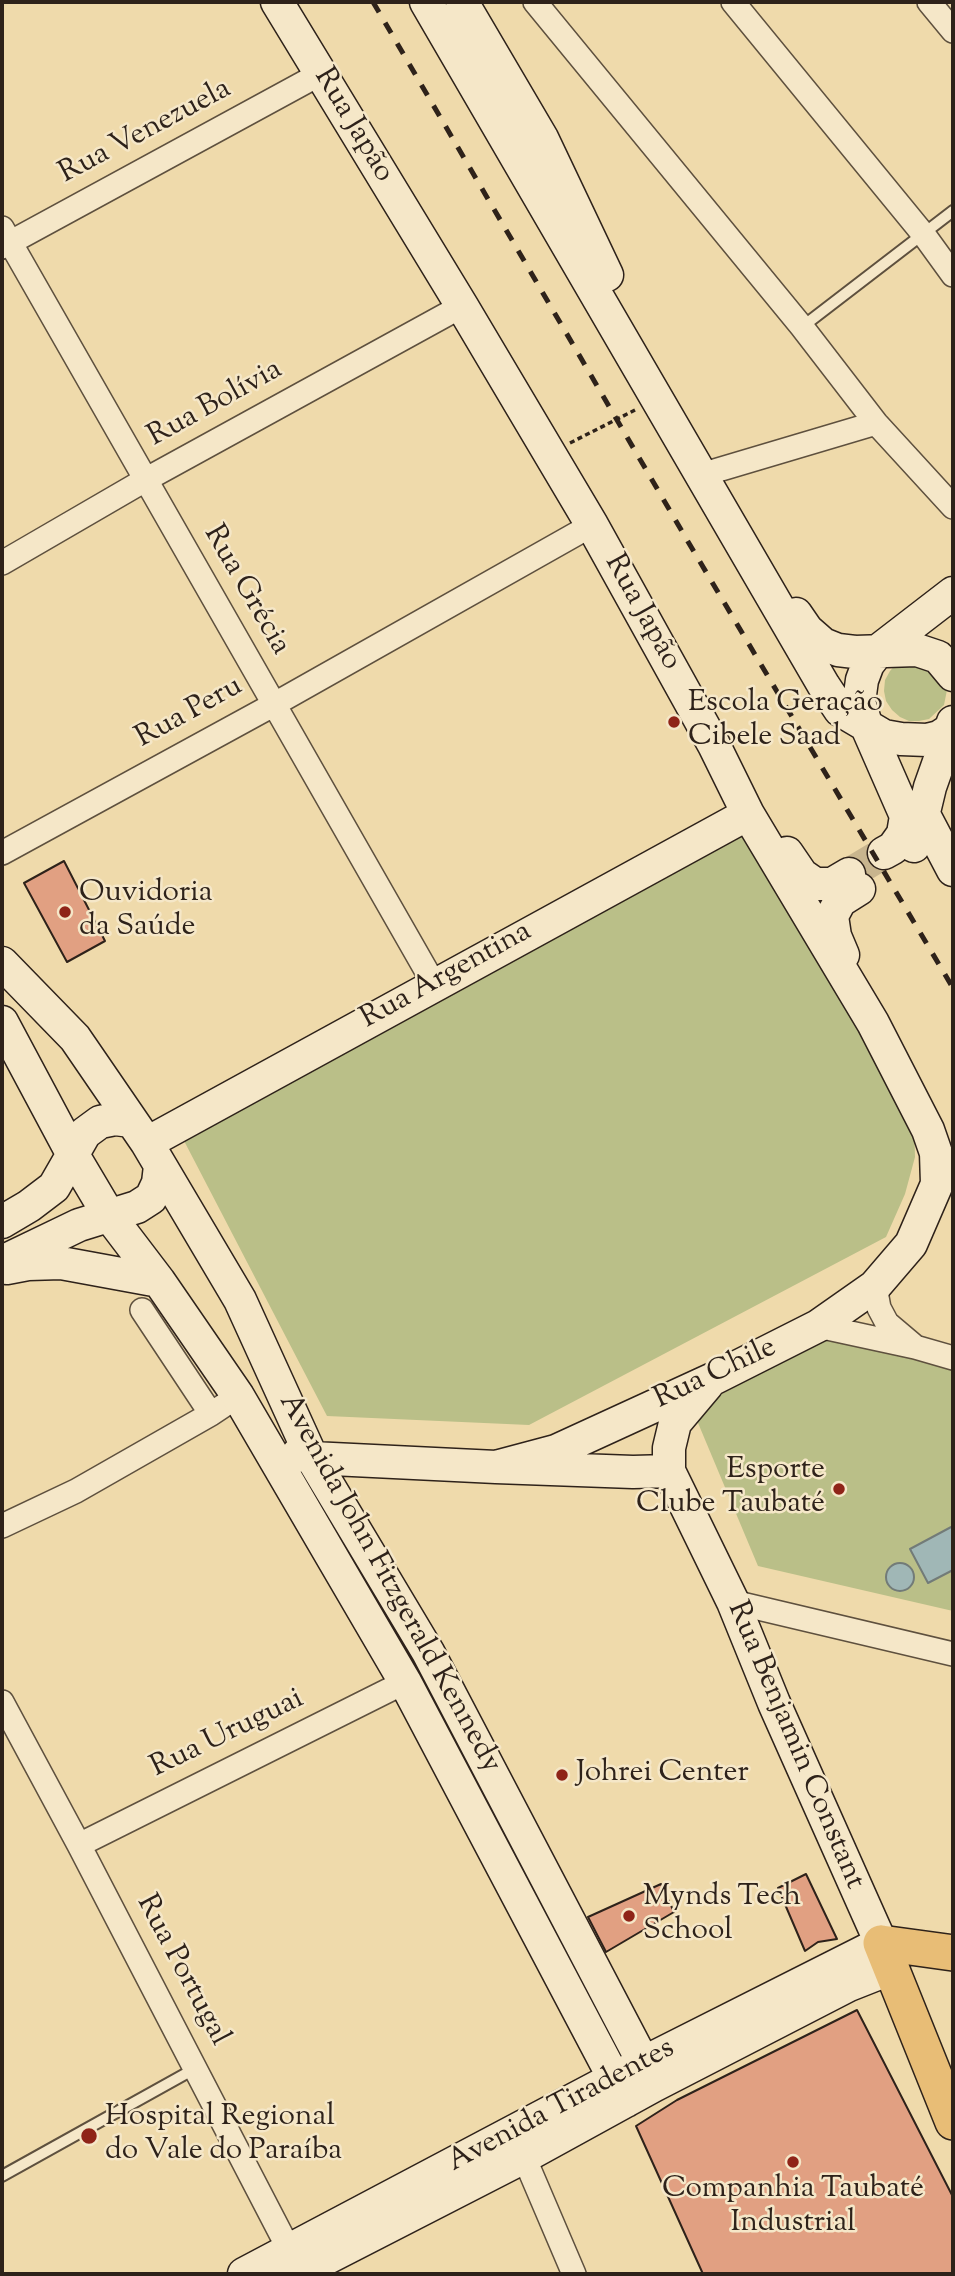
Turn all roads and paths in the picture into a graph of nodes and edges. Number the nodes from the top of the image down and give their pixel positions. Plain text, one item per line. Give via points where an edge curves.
1 (277, 2) edge
2 (426, 2) edge
3 (462, 2) edge
4 (535, 2) edge
5 (733, 2) edge
6 (929, 2) edge
7 (953, 31) edge
8 (320, 74) junction
9 (953, 211) edge
10 (924, 235) junction
11 (4, 239) edge
12 (953, 275) edge
13 (462, 306) junction
14 (802, 327) junction
15 (638, 408) dead end
16 (876, 423) junction
17 (549, 453) junction
18 (706, 473) junction
19 (145, 480) junction
20 (953, 507) edge
21 (592, 525) junction
22 (2, 563) edge
23 (953, 593) edge
24 (879, 650) junction
25 (953, 675) edge
26 (273, 705) junction
27 (952, 726) edge
28 (867, 727) junction
29 (714, 745) junction
30 (923, 813) junction
31 (748, 814) junction
32 (2, 853) edge
33 (953, 870) edge
34 (2, 962) edge
35 (434, 984) junction
36 (873, 1023) junction
37 (5, 1034) edge
38 (146, 1143) junction
39 (73, 1155) junction
40 (945, 1185) edge
41 (108, 1214) junction
42 (2, 1222) edge
43 (911, 1244) joint
44 (2, 1262) edge
45 (2, 1269) edge
46 (159, 1281) junction
47 (875, 1286) junction
48 (142, 1310) dead end
49 (817, 1326) junction
50 (915, 1347) junction
51 (953, 1359) edge
52 (713, 1379) junction
53 (243, 1405) junction
54 (211, 1414) junction
55 (312, 1458) junction
56 (496, 1467) junction
57 (669, 1471) junction
58 (2, 1526) edge
59 (733, 1602) junction
60 (953, 1654) edge
61 (405, 1682) junction
62 (2, 1702) edge
63 (79, 1845) junction
64 (896, 1953) junction
65 (953, 1953) edge
66 (196, 2068) junction
67 (649, 2074) junction
68 (620, 2090) junction
69 (953, 2122) edge
70 (524, 2157) junction
71 (2, 2176) edge
72 (296, 2265) edge
73 (244, 2274) edge
74 (574, 2274) edge

1 - 8 main road, Rua Japão
2 - 18 main road
3 - 18 main road via 542,138
4 - 14 street
5 - 10 street
6 - 7 street
8 - 11 street, Rua Venezuela
8 - 13 main road, Rua Japão
9 - 10 lane
10 - 12 street
10 - 14 lane
11 - 19 street, Rua Grécia
13 - 17 main road, Rua Japão
13 - 19 street, Rua Bolívia
14 - 16 street
15 - 17 path
16 - 18 street
16 - 20 street
17 - 21 main road, Rua Japão
18 - 24 main road via 807,630 838,650
18 - 28 main road via 824,686 840,710
19 - 22 street, Rua Bolívia
19 - 26 street, Rua Grécia
21 - 26 street, Rua Peru
21 - 29 main road, Rua Japão
23 - 24 main road
24 - 25 main road via 928,653 938,657
24 - 28 main road via 862,680 859,702
26 - 32 street, Rua Peru
26 - 35 street, Rua Grécia
27 - 28 main road via 927,740 884,736
27 - 30 main road
28 - 30 main road via 906,816 903,834 888,861 905,858 918,841
29 - 31 main road, Rua Japão
29 - 36 main road via 802,875 815,884 854,882 832,916 835,936
30 - 33 main road
31 - 35 main road, Rua Argentina
31 - 36 main road, Rua Japão
34 - 38 main road, Avenida John Fitzgerald Kennedy via 75,1038
35 - 38 main road, Rua Argentina
36 - 40 main road, Rua Japão via 928,1130
37 - 39 main road, Avenida John Fitzgerald Kennedy
38 - 39 main road via 115,1119 100,1122 85,1133
38 - 41 main road via 158,1183 151,1198 137,1207
38 - 55 main road, Avenida John Fitzgerald Kennedy via 240,1300
39 - 41 main road, Avenida John Fitzgerald Kennedy
39 - 42 main road via 54,1187
40 - 43 main road, Rua Japão
41 - 44 main road
41 - 46 main road, Avenida John Fitzgerald Kennedy
43 - 47 main road, Rua Chile
45 - 46 main road via 61,1263
46 - 53 main road, Avenida John Fitzgerald Kennedy
47 - 49 main road, Rua Chile
47 - 50 street via 887,1323
48 - 54 street
49 - 50 street
49 - 52 main road, Rua Chile
50 - 51 street
52 - 56 main road, Rua Chile via 556,1451
52 - 57 main road via 675,1423
53 - 54 street
53 - 55 main road via 284,1445
53 - 61 main road, Avenida John Fitzgerald Kennedy
54 - 58 street via 76,1491
55 - 56 main road, Rua Chile
55 - 67 main road, Avenida John Fitzgerald Kennedy via 428,1652
56 - 57 main road, Rua Chile
57 - 59 main road, Rua Benjamin Constant
59 - 60 street
59 - 64 main road, Rua Benjamin Constant via 785,1728
61 - 63 street, Rua Uruguai
61 - 68 main road, Avenida John Fitzgerald Kennedy
62 - 63 street, Rua Portugal
63 - 66 street, Rua Portugal
64 - 65 main road
64 - 67 main road, Avenida Tiradentes via 849,1984
64 - 69 main road, Rua Benjamin Constant
66 - 71 lane
66 - 72 street, Rua Portugal
67 - 68 main road, Avenida Tiradentes
68 - 70 main road, Avenida Tiradentes
68 - 72 main road, Avenida Tiradentes
70 - 72 main road, Avenida Tiradentes
70 - 74 street
72 - 73 main road, Avenida Tiradentes

